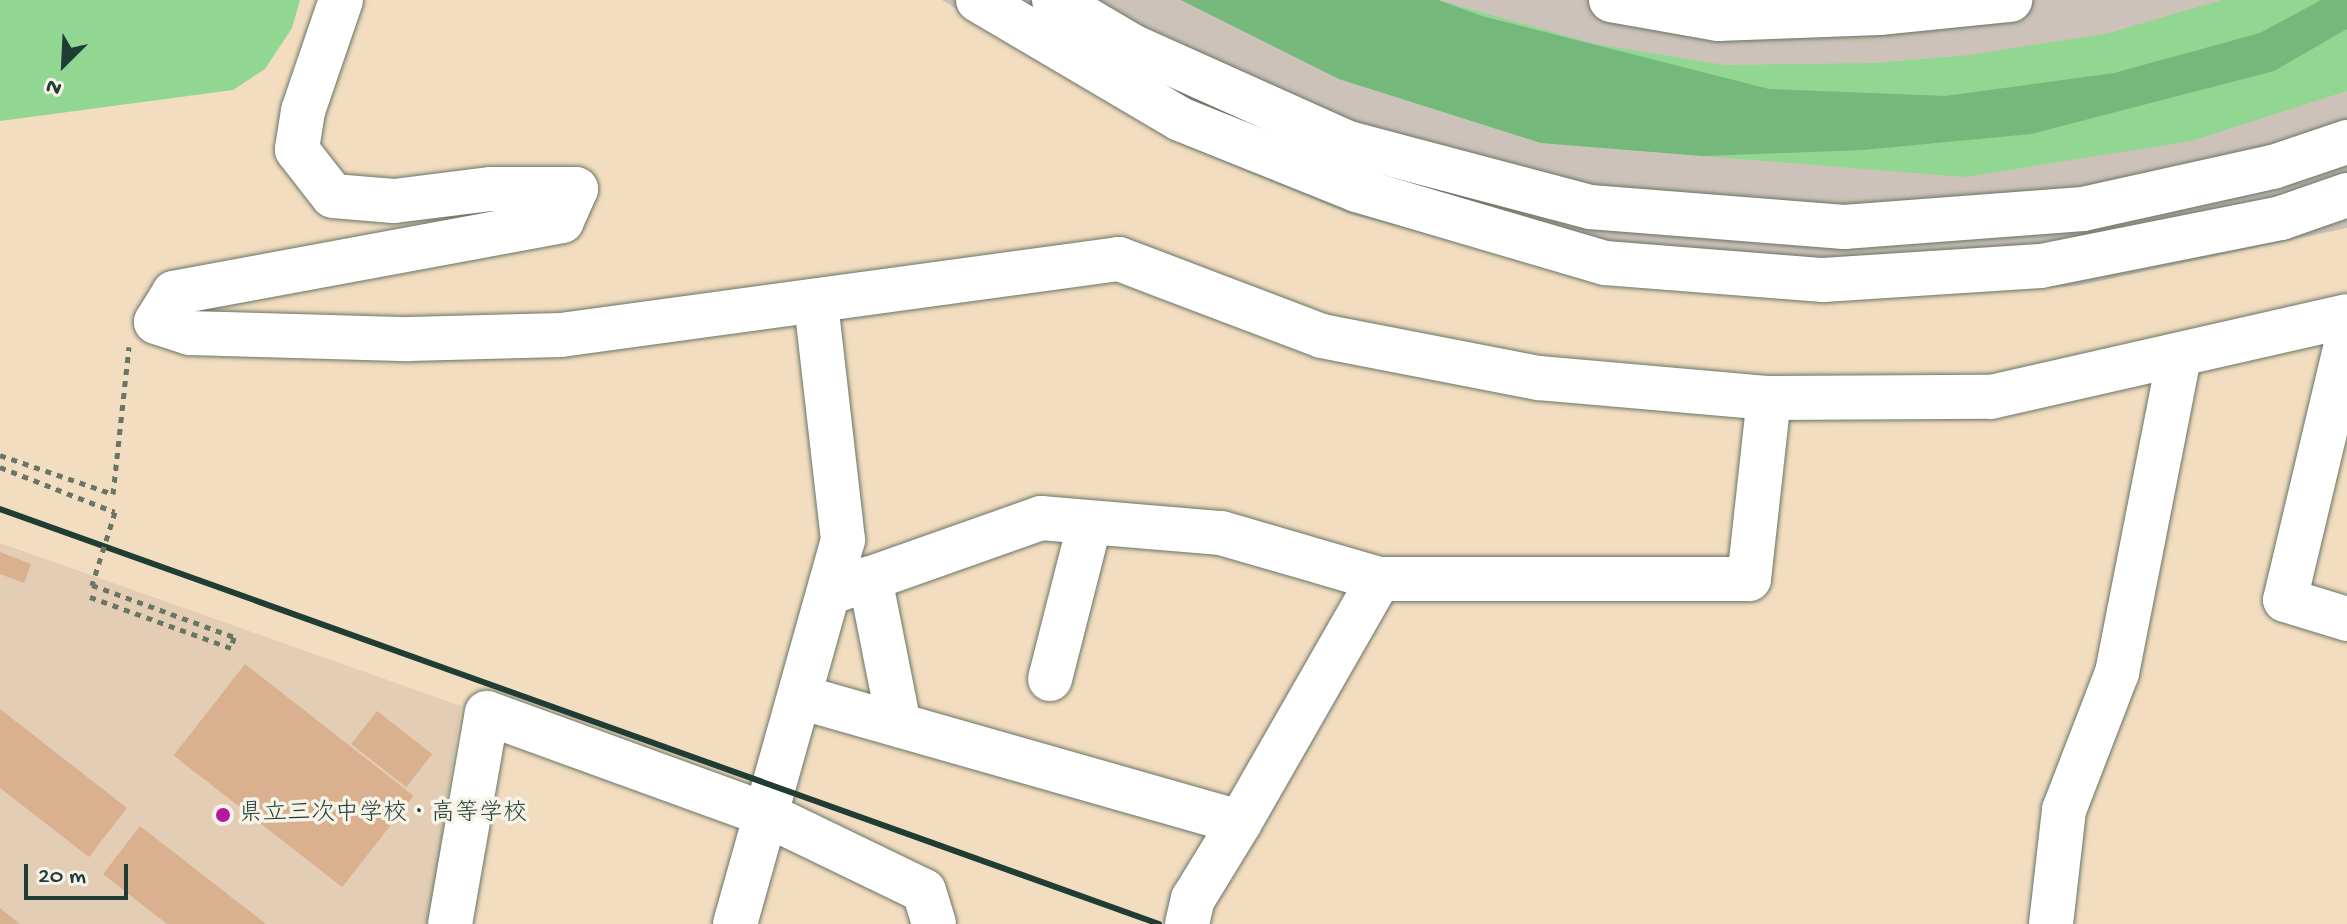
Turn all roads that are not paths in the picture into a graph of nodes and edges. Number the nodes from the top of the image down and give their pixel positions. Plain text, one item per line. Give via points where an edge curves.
1 (341, 0) edge
2 (978, 0) edge
3 (1054, 0) edge
4 (1611, 0) edge
5 (2010, 0) edge
6 (1887, 7) edge
7 (2347, 142) edge
8 (2347, 195) edge
9 (816, 303) junction
10 (2347, 316) edge
11 (2347, 340) edge
12 (2179, 356) junction
13 (1769, 398) junction
14 (1089, 526) junction
15 (870, 578) junction
16 (1379, 579) junction
17 (829, 593) junction
18 (2347, 619) edge
19 (1050, 679) dead end
20 (800, 697) junction
21 (899, 725) junction
22 (767, 815) junction
23 (1240, 822) junction
24 (458, 920) edge
25 (735, 924) edge
26 (934, 924) edge
27 (1187, 924) edge
28 (2051, 924) edge

1 - 9 street via 303,111 297,150 333,196 394,201 491,189 576,189 562,221 174,293 156,322 189,333 409,339 561,335
2 - 8 street via 1180,119 1357,190 1605,263 1823,280 2041,266 2281,218
3 - 7 street via 1132,46 1348,143 1590,207 1844,227 2083,209 2273,167
4 - 6 street via 1718,19
5 - 6 street
9 - 13 street via 1119,259 1322,336 1539,378
9 - 17 street via 843,540
10 - 12 street
11 - 18 street via 2285,600
12 - 13 street via 1991,397
12 - 28 street via 2117,673 2064,810
13 - 16 street via 1749,579
14 - 15 street via 1041,518
14 - 16 street via 1221,533
14 - 19 street
15 - 17 street
15 - 21 street
16 - 23 street
17 - 20 street
20 - 21 street
20 - 22 street
21 - 23 street
22 - 24 street via 487,713
22 - 25 street
22 - 26 street via 924,891
23 - 27 street via 1193,899

